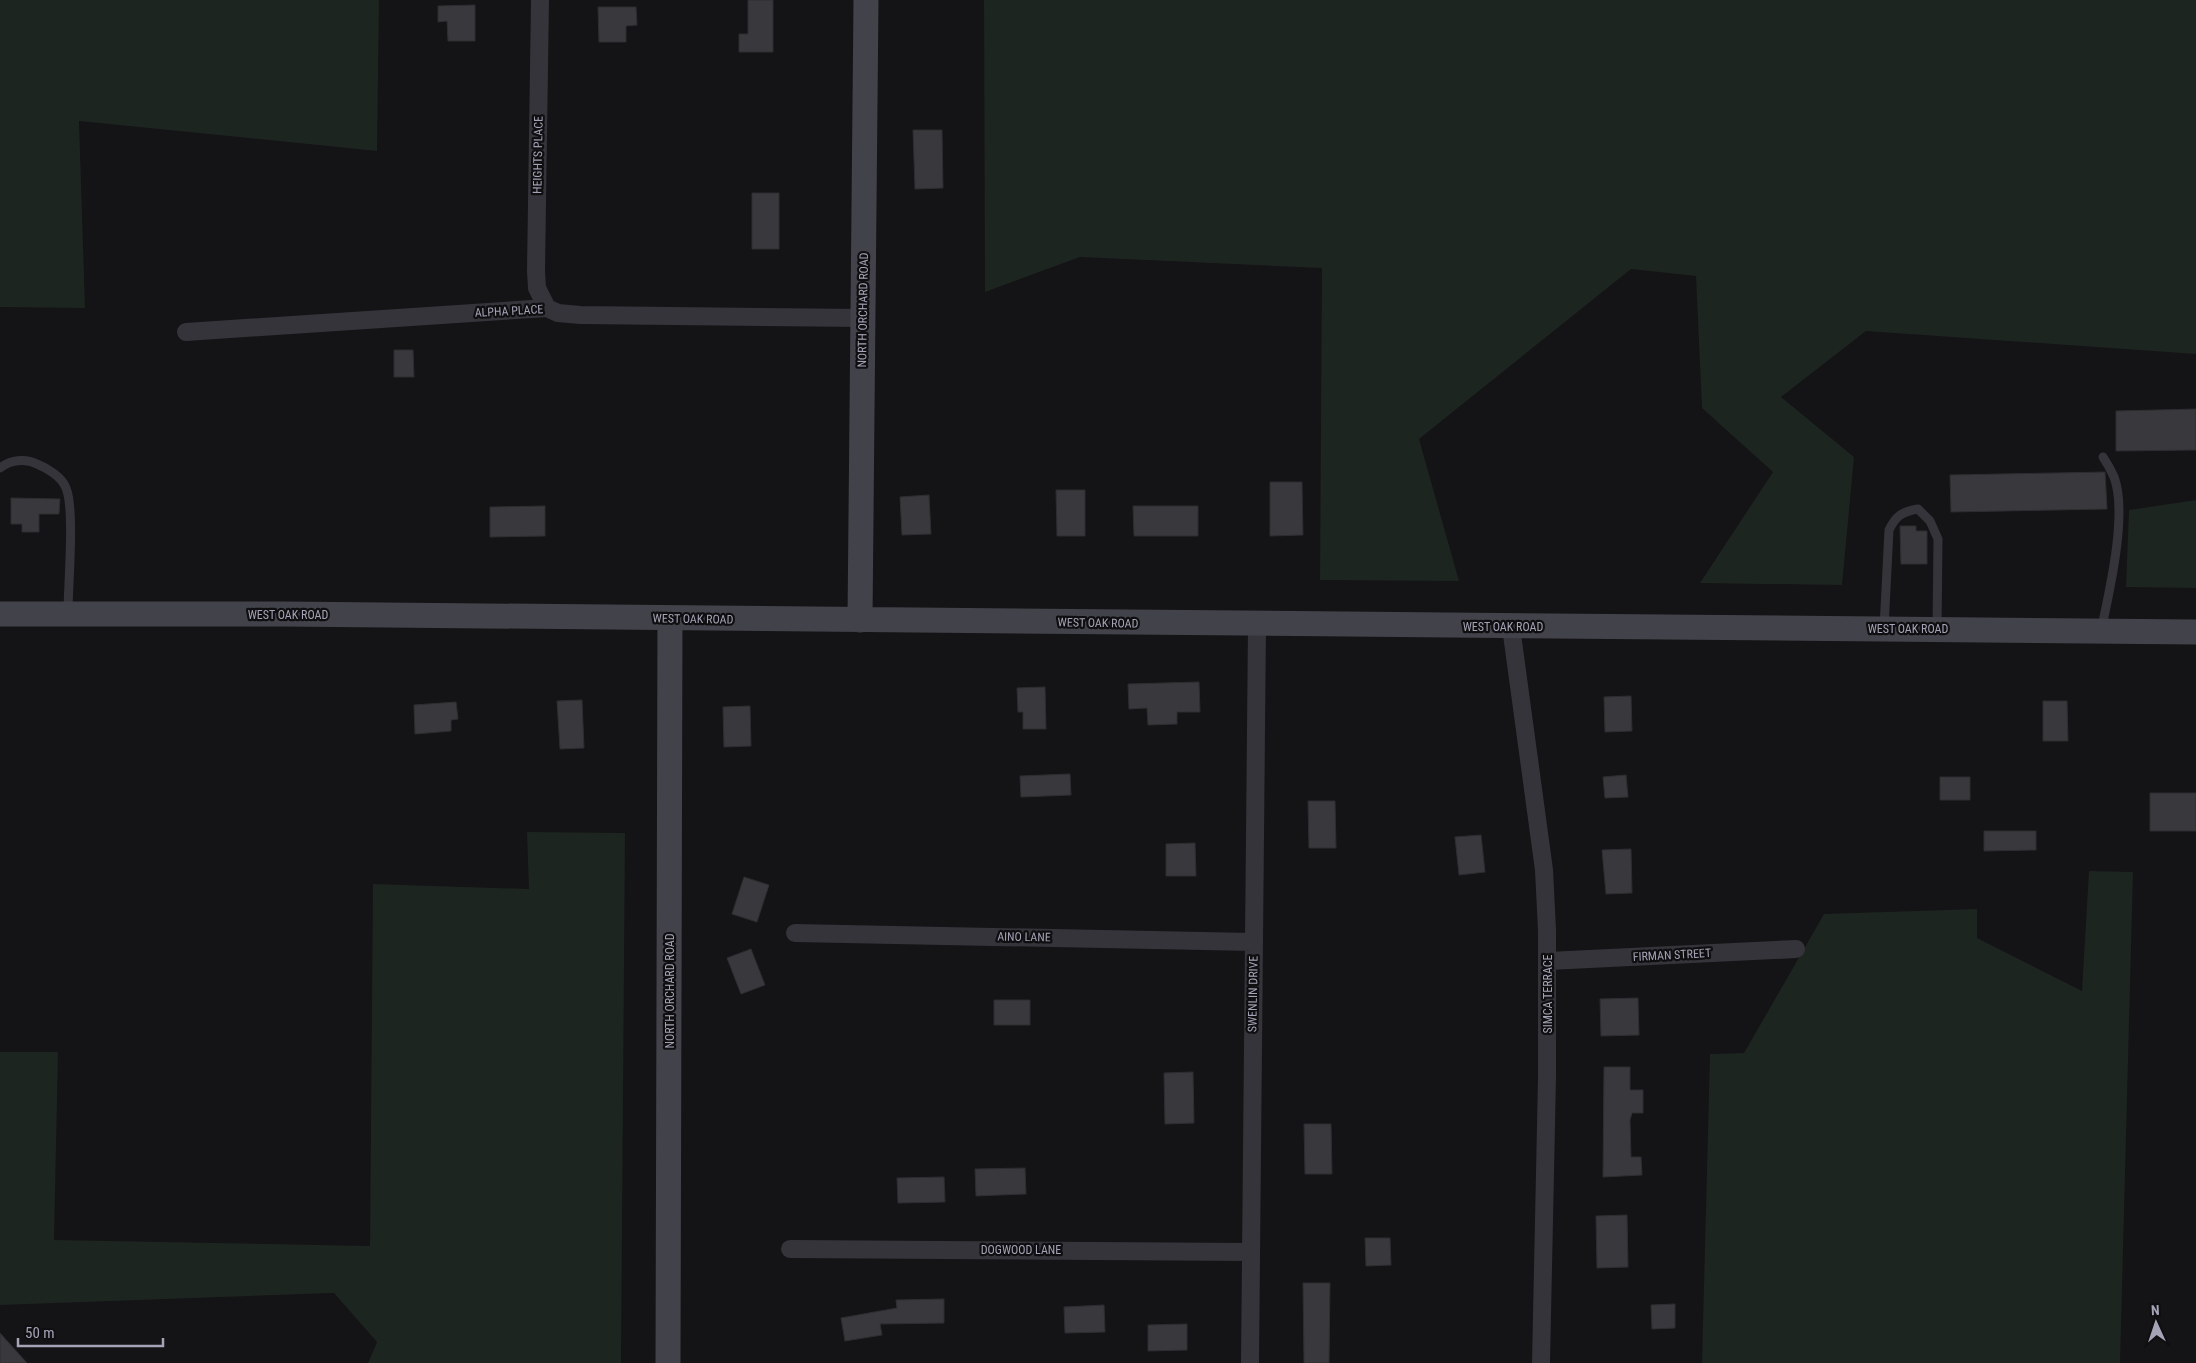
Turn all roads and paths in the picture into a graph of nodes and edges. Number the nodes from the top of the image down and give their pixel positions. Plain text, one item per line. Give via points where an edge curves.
1 (540, 0) edge
2 (866, 0) edge
3 (547, 308) junction
4 (863, 318) junction
5 (186, 332) dead end
6 (2103, 457) dead end
7 (0, 468) edge
8 (0, 614) edge
9 (68, 614) junction
10 (670, 618) junction
11 (860, 620) junction
12 (1257, 625) junction
13 (1511, 627) junction
14 (1884, 628) junction
15 (1937, 629) junction
16 (2100, 631) junction
17 (2196, 632) edge
18 (794, 933) dead end
19 (1254, 942) junction
20 (1796, 949) dead end
21 (1548, 961) junction
22 (790, 1249) dead end
23 (1251, 1252) junction
24 (668, 1363) edge
25 (1250, 1363) edge
26 (1541, 1363) edge

1 - 3 street, HEIGHTS PLACE via 536,271 537,288
2 - 4 street, NORTH ORCHARD ROAD
3 - 4 street, ALPHA PLACE via 558,313 580,315
3 - 5 street, ALPHA PLACE
4 - 11 street, NORTH ORCHARD ROAD
6 - 16 lane via 2114,478 2118,508 2114,576
7 - 9 lane via 20,460 36,463 56,475 66,487 69,510
8 - 9 street, WEST OAK ROAD
9 - 10 street, WEST OAK ROAD
10 - 11 street, WEST OAK ROAD
10 - 24 street, NORTH ORCHARD ROAD
11 - 12 street, WEST OAK ROAD
12 - 13 street, WEST OAK ROAD
12 - 19 street, SWENLIN DRIVE
13 - 14 street, WEST OAK ROAD
13 - 21 street, SIMCA TERRACE via 1544,870
14 - 15 street, WEST OAK ROAD
14 - 15 lane via 1889,530 1902,512 1918,509 1930,521 1938,539
15 - 16 street, WEST OAK ROAD
16 - 17 street, WEST OAK ROAD
18 - 19 street, AINO LANE
19 - 23 street, SWENLIN DRIVE
20 - 21 street, FIRMAN STREET
21 - 26 street, SIMCA TERRACE
22 - 23 street, DOGWOOD LANE
23 - 25 street, SWENLIN DRIVE

